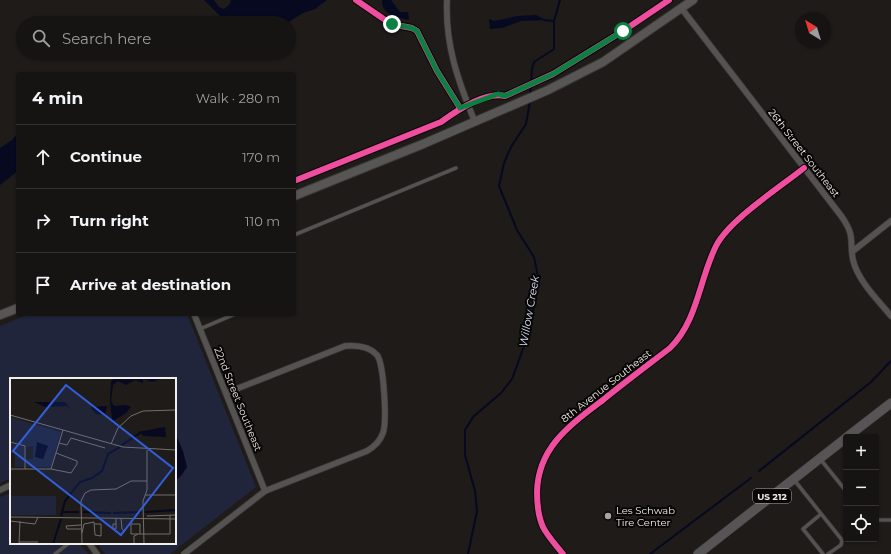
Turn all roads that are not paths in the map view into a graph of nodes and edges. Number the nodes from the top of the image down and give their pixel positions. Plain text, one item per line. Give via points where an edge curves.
1 (447, 0) edge
2 (693, 0) edge
3 (682, 9) junction
4 (475, 122) junction
5 (456, 168) dead end
6 (804, 168) junction
7 (296, 195) edge
8 (891, 221) edge
9 (296, 234) edge
10 (853, 251) junction
11 (16, 309) edge
12 (0, 315) edge
13 (195, 316) edge
14 (230, 316) edge
15 (891, 316) edge
16 (200, 329) junction
17 (226, 394) junction
18 (891, 398) edge
19 (891, 403) edge
20 (875, 415) junction
21 (852, 434) edge
22 (843, 441) edge
23 (820, 459) junction
24 (794, 480) junction
25 (10, 485) edge
26 (843, 488) edge
27 (0, 490) edge
28 (265, 491) junction
29 (821, 514) junction
30 (879, 520) edge
31 (891, 520) edge
32 (68, 544) edge
33 (89, 544) edge
34 (55, 554) edge
35 (97, 554) edge
36 (184, 554) edge
37 (563, 554) edge
38 (698, 554) edge
39 (823, 554) edge
40 (828, 554) edge

1 - 4 street via 450,52
2 - 3 main road
3 - 4 main road via 603,62 548,90
3 - 6 street, 26th Street Southeast
4 - 7 main road
5 - 9 lane
6 - 10 street, 26th Street Southeast via 849,227
6 - 37 street, 8th Avenue Southeast via 725,232 716,247 689,324 675,343 577,420 554,441 543,458 537,477 540,517 544,528
8 - 10 street
10 - 15 street, 26th Street Southeast via 853,261 867,287
11 - 12 main road
13 - 16 street, 22nd Street Southeast
14 - 16 lane
16 - 17 street, 22nd Street Southeast
17 - 28 street, 22nd Street Southeast
17 - 28 street via 346,346 368,348 377,355 381,363 384,425 383,434 378,442 367,451
18 - 20 main road
19 - 20 main road, US 212
20 - 21 main road, US 212
22 - 23 main road, US 212
23 - 24 main road, US 212
23 - 26 lane
24 - 29 lane
24 - 38 main road, US 212
25 - 27 street
28 - 36 street
29 - 39 lane via 803,529
29 - 40 lane via 842,540 840,545
30 - 31 lane
32 - 34 lane
33 - 35 street

